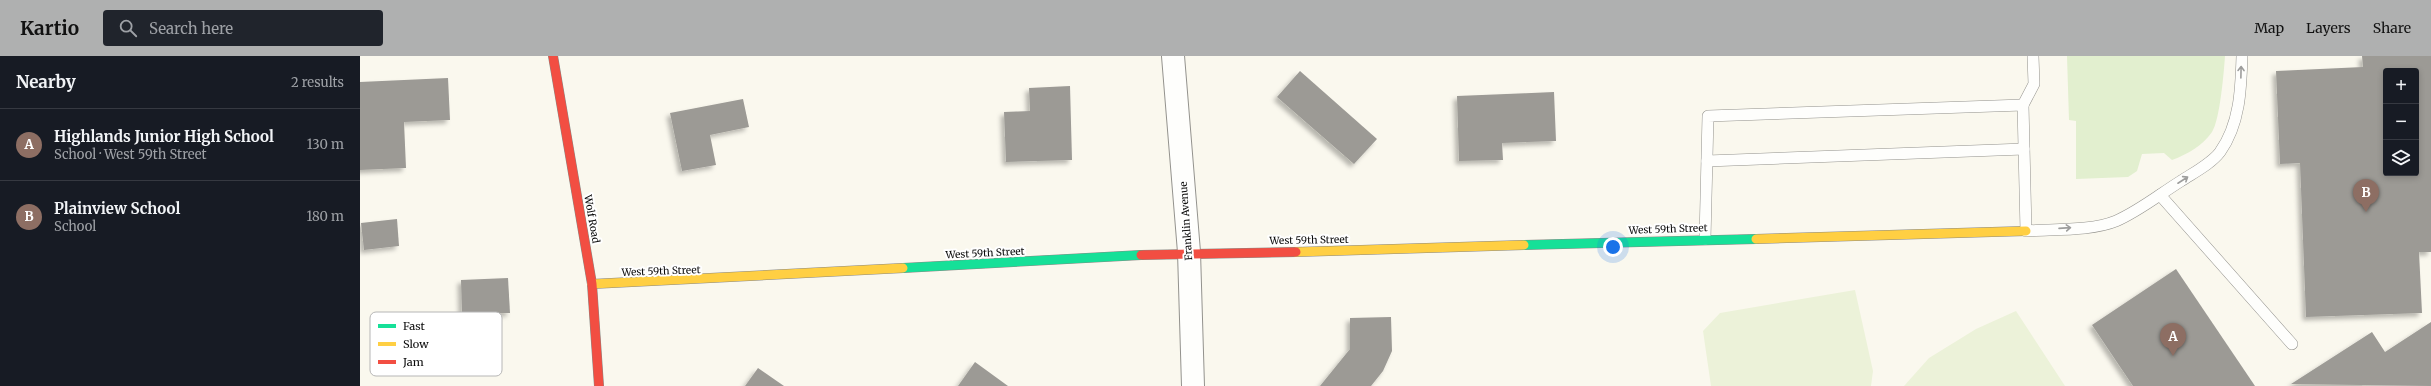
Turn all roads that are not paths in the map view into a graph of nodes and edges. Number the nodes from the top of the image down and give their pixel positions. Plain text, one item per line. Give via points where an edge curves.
1 (553, 56) edge
2 (1173, 56) edge
3 (2033, 56) edge
4 (2242, 56) edge
5 (2023, 105) junction
6 (2024, 150) junction
7 (1707, 161) junction
8 (2160, 195) junction
9 (2026, 231) junction
10 (1705, 239) junction
11 (1189, 252) junction
12 (592, 284) junction
13 (2292, 344) dead end
14 (598, 386) edge
15 (1193, 386) edge

1 - 12 street, Wolf Road
2 - 11 street, Franklin Avenue
3 - 5 lane via 2034,84
8 -> 4 lane via 2207,164 2219,153 2236,119 2241,92
5 - 6 lane
5 - 7 lane via 1708,116
6 - 7 lane
6 - 9 lane
7 - 10 lane
9 -> 8 lane via 2093,226 2115,221
8 - 13 lane
9 - 10 street, West 59th Street
10 - 11 street, West 59th Street via 1282,252
11 - 12 street, West 59th Street via 702,281
11 - 15 street, Franklin Avenue
12 - 14 street, Wolf Road

